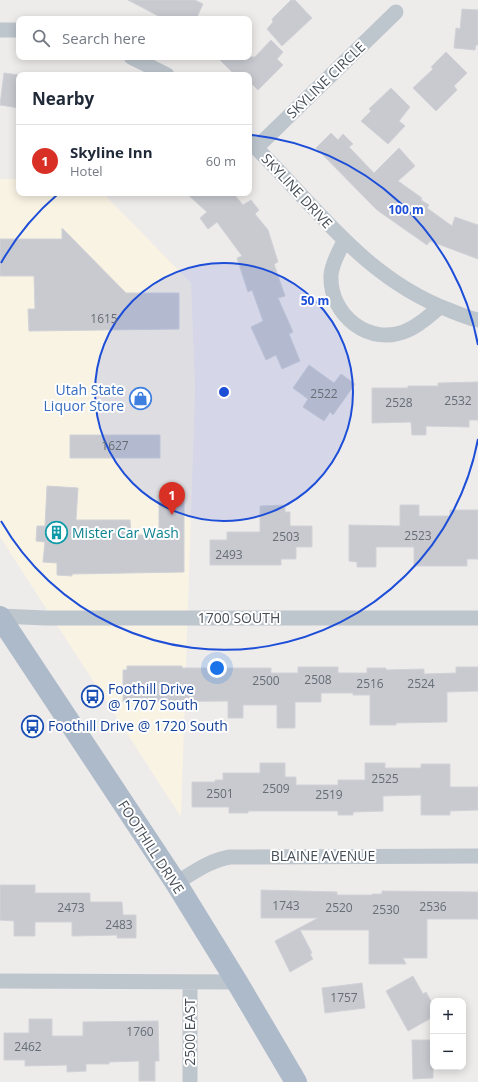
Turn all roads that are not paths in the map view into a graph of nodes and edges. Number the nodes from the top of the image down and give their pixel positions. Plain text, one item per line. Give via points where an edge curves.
1 (396, 12) dead end
2 (0, 30) edge
3 (16, 30) edge
4 (137, 60) edge
5 (161, 72) edge
6 (253, 144) edge
7 (344, 241) junction
8 (440, 307) junction
9 (478, 320) edge
10 (0, 616) edge
11 (478, 618) edge
12 (478, 856) edge
13 (176, 883) junction
14 (0, 981) edge
15 (190, 982) junction
16 (237, 982) junction
17 (190, 1082) edge
18 (296, 1082) edge

1 - 6 street, SKYLINE CIRCLE
2 - 3 street
4 - 5 street
6 - 7 street, SKYLINE DRIVE
7 - 8 street, SKYLINE DRIVE via 401,287
7 - 8 street, SKYLINE DRIVE via 331,274 332,286 335,301 342,314 354,324 366,332 395,334 420,323
8 - 9 street, SKYLINE DRIVE
10 - 11 street, 1700 SOUTH
10 - 13 main road, FOOTHILL DRIVE
12 - 13 street, BLAINE AVENUE via 230,857 208,863
13 - 16 main road, FOOTHILL DRIVE
14 - 15 street
15 - 16 street
15 - 17 street, 2500 EAST
16 - 18 main road, FOOTHILL DRIVE

